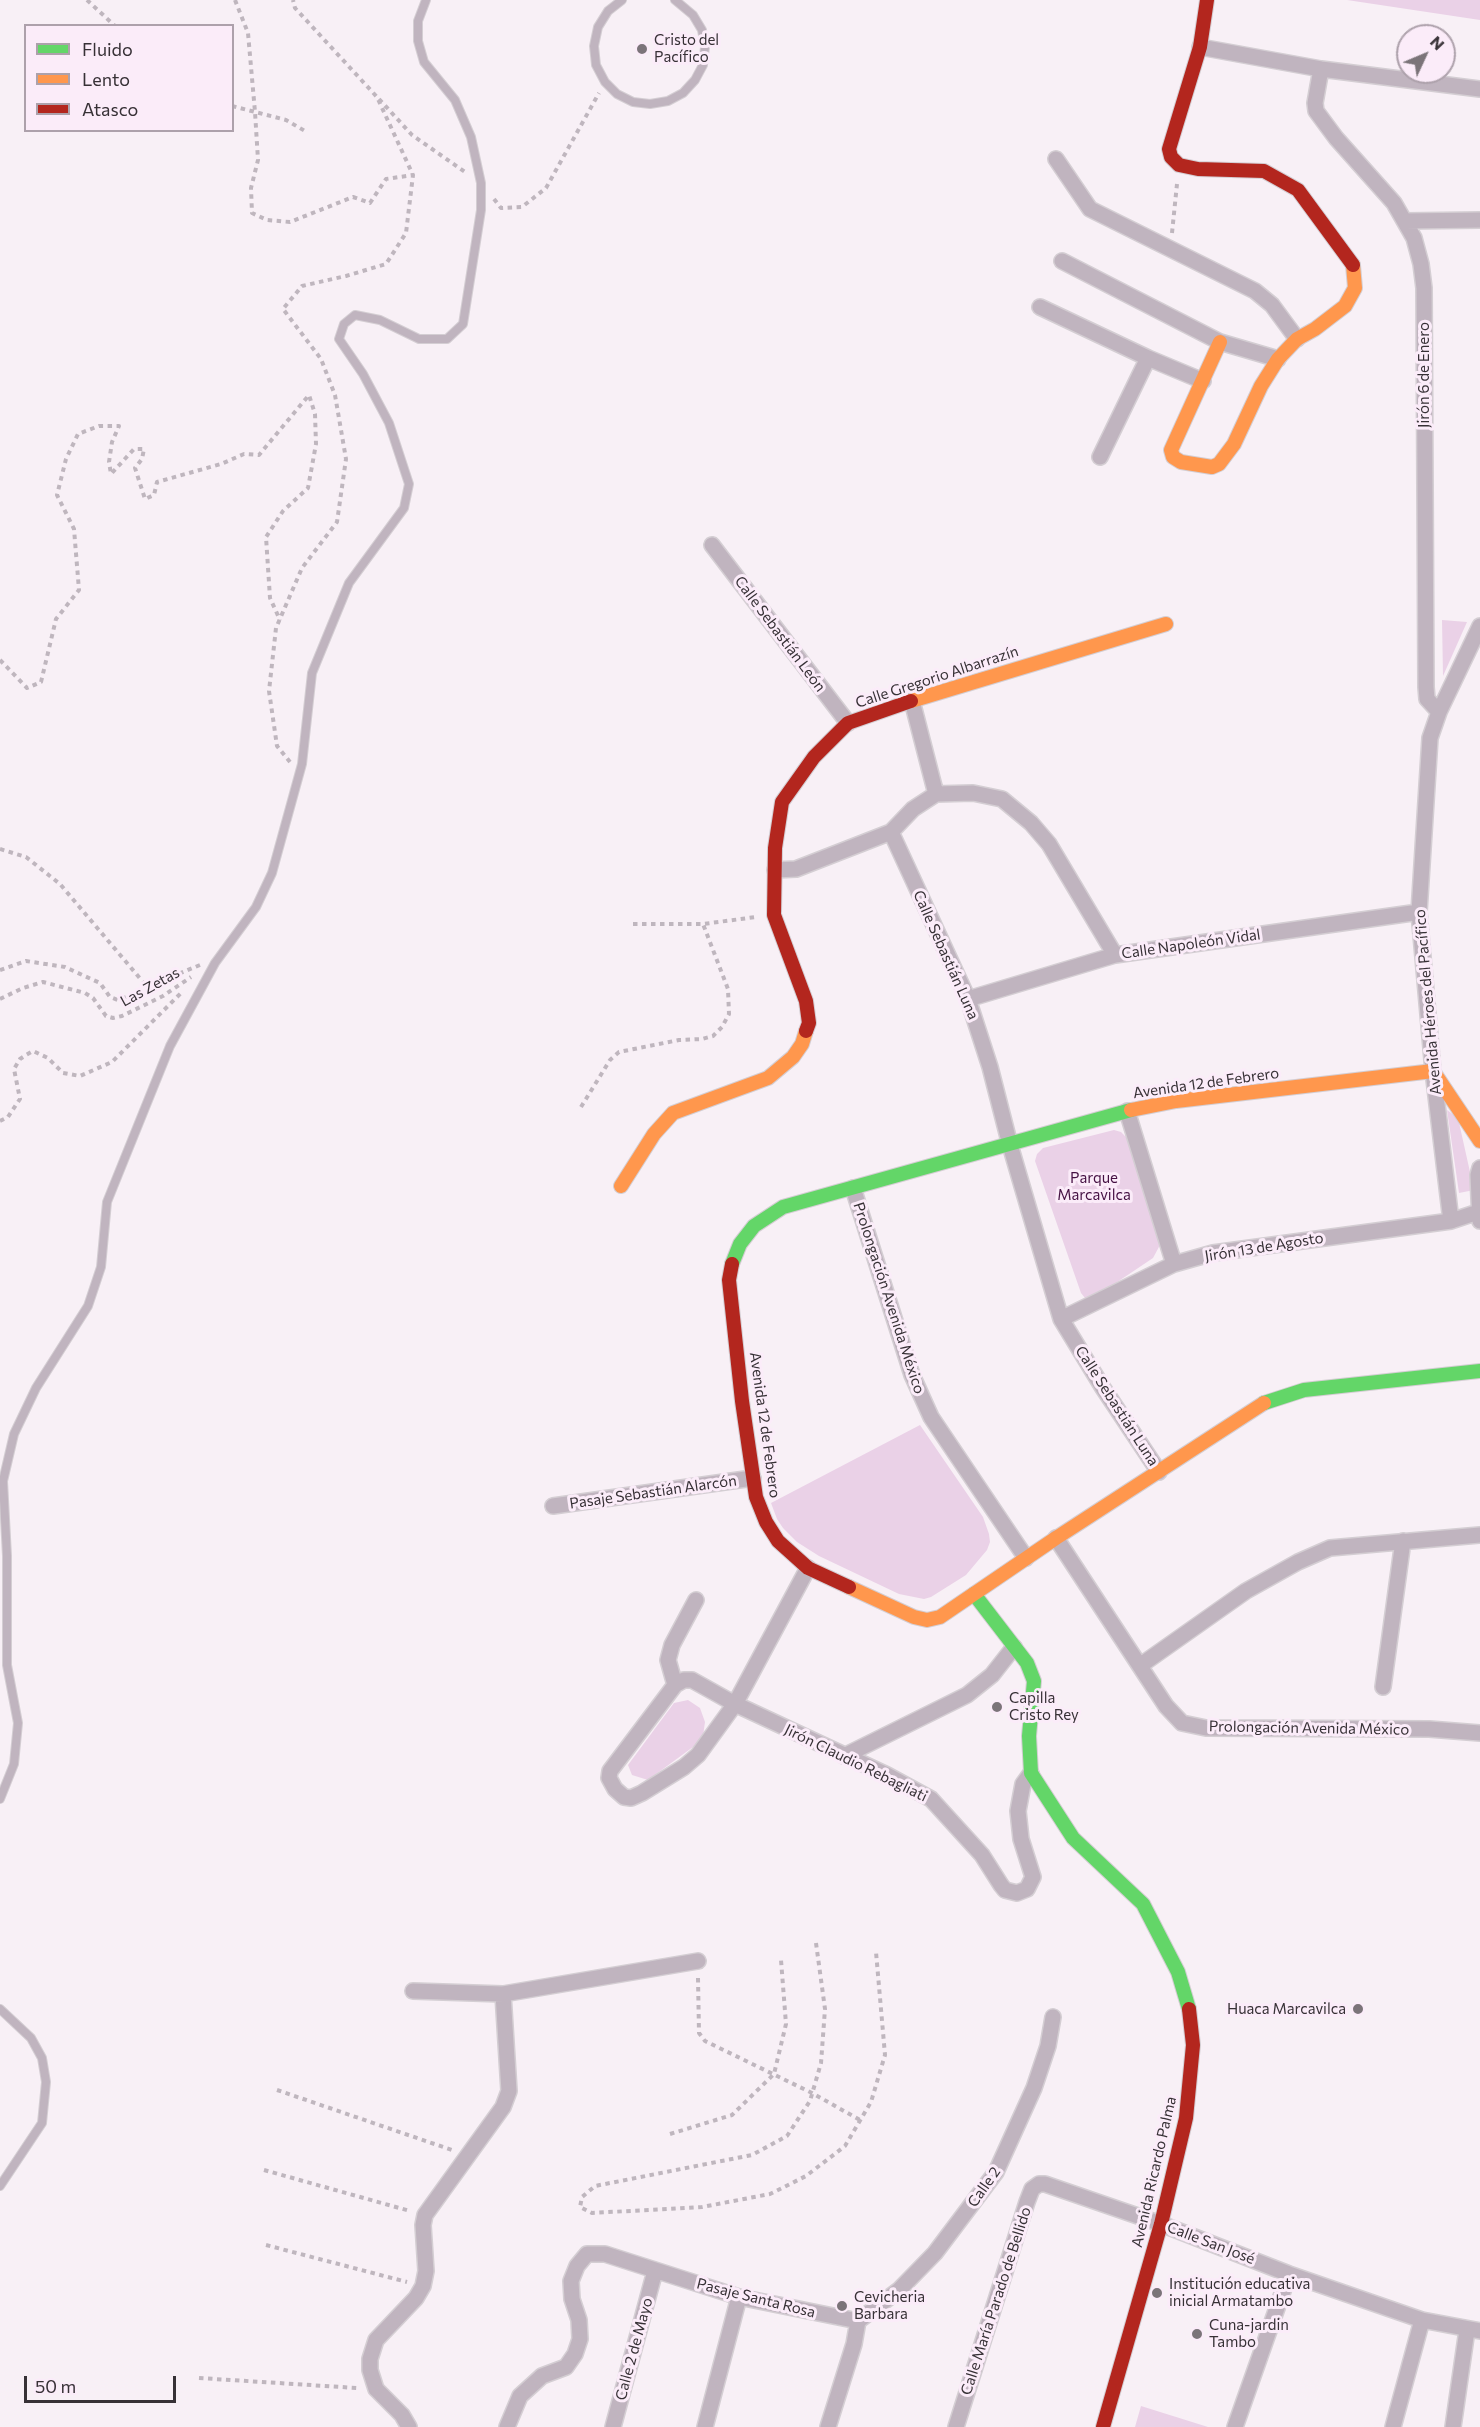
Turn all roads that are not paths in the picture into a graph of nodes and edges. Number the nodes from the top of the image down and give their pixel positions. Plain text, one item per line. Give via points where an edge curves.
1 (426, 0) edge
2 (622, 0) edge
3 (678, 0) edge
4 (1207, 0) edge
5 (1200, 47) junction
6 (1321, 69) junction
7 (1480, 89) edge
8 (1056, 159) dead end
9 (1480, 220) edge
10 (1405, 221) junction
11 (1062, 261) dead end
12 (1040, 307) dead end
13 (1297, 339) junction
14 (1220, 342) junction
15 (1148, 358) junction
16 (1278, 359) junction
17 (1203, 381) junction
18 (1100, 457) dead end
19 (712, 545) dead end
20 (1166, 624) dead end
21 (1480, 626) edge
22 (912, 701) junction
23 (1439, 712) junction
24 (848, 723) junction
25 (936, 794) junction
26 (891, 832) junction
27 (776, 870) junction
28 (1419, 912) junction
29 (1115, 955) junction
30 (968, 999) junction
31 (1433, 1071) junction
32 (1127, 1111) junction
33 (1480, 1141) edge
34 (1010, 1145) junction
35 (1480, 1168) edge
36 (621, 1186) dead end
37 (853, 1188) junction
38 (1479, 1217) edge
39 (1451, 1221) junction
40 (1174, 1264) junction
41 (1061, 1319) junction
42 (1480, 1371) edge
43 (1160, 1472) junction
44 (753, 1478) junction
45 (553, 1506) dead end
46 (1480, 1535) edge
47 (1056, 1538) junction
48 (1402, 1541) junction
49 (1026, 1558) junction
50 (808, 1568) junction
51 (974, 1594) junction
52 (696, 1600) dead end
53 (1014, 1647) junction
54 (1141, 1665) junction
55 (675, 1685) junction
56 (1383, 1687) dead end
57 (735, 1704) junction
58 (1480, 1733) edge
59 (844, 1755) junction
60 (1030, 1773) junction
61 (0, 1799) edge
62 (698, 1961) road end
63 (413, 1991) dead end
64 (504, 1994) junction
65 (0, 2009) edge
66 (1053, 2017) dead end
67 (1045, 2184) joint
68 (0, 2186) edge
69 (1161, 2224) junction
70 (655, 2271) junction
71 (1289, 2274) junction
72 (739, 2297) junction
73 (1422, 2320) junction
74 (858, 2321) junction
75 (1474, 2330) edge
76 (409, 2427) edge
77 (507, 2427) edge
78 (613, 2427) edge
79 (705, 2427) edge
80 (828, 2427) edge
81 (956, 2427) edge
82 (1103, 2427) edge
83 (1235, 2427) edge
84 (1393, 2427) edge
85 (1453, 2427) edge

1 - 61 lane via 418,21 424,62 455,100 471,138 481,183 481,210 463,324 447,339 419,339 380,320 355,315 344,324 339,339 389,423 409,484 404,508 348,582 312,673 299,774 272,873 256,907 215,963 170,1046 107,1202 101,1267 87,1306 36,1388 14,1434 3,1481 7,1665 18,1723 14,1764
2 - 3 lane via 608,11 598,27 596,64 617,94 633,102 650,104 683,93 703,64 702,30
4 - 5 street
5 - 6 street
5 - 13 street via 1169,149 1171,157 1179,165 1198,169 1264,171 1281,180 1298,190 1353,262 1355,288 1345,306
6 - 7 street
6 - 10 street, Jirón 6 de Enero via 1315,103 1320,118
8 - 13 street via 1090,209 1263,296
9 - 10 street
10 - 23 street, Jirón 6 de Enero via 1414,238 1424,288 1426,687 1427,699
11 - 14 street
12 - 15 street
13 - 16 street
14 - 16 street
14 - 17 street
15 - 17 street
15 - 18 street
16 - 17 street via 1234,444 1212,467 1181,462 1171,450
19 - 24 street, Calle Sebastián León
20 - 22 street, Calle Gregorio Albarrazín
21 - 23 street, Avenida Héroes del Pacífico
22 - 24 street, Calle Gregorio Albarrazín
22 - 25 street
23 - 28 street, Avenida Héroes del Pacífico via 1430,738
24 - 27 street, Calle Gregorio Albarrazín via 814,757 782,802
25 - 26 street via 913,809
25 - 29 street via 973,793 1002,799 1031,823 1049,844
26 - 27 street via 796,869
26 - 30 street, Calle Sebastián Luna
27 - 36 street, Calle Gregorio Albarrazín via 774,915 806,1001 809,1023 802,1044 768,1078 673,1113 654,1134
28 - 29 street, Calle Napoleón Vidal
28 - 31 street, Avenida Héroes del Pacífico
29 - 30 street, Calle Napoleón Vidal
30 - 34 street, Calle Sebastián Luna
31 - 32 street, Avenida 12 de Febrero via 1176,1101
31 - 33 street
31 - 39 street, Avenida Héroes del Pacífico
32 - 34 street, Avenida 12 de Febrero
32 - 40 street
34 - 37 street, Avenida 12 de Febrero
34 - 41 street, Calle Sebastián Luna
35 - 38 street
37 - 44 street, Avenida 12 de Febrero via 783,1207 754,1226 732,1260 729,1280
37 - 49 street, Prolongación Avenida México via 912,1375 931,1418
38 - 39 street, Jirón 13 de Agosto
39 - 40 street, Jirón 13 de Agosto via 1213,1253
40 - 41 street, Jirón 13 de Agosto
41 - 43 street, Calle Sebastián Luna via 1102,1388
42 - 43 street, Avenida 12 de Febrero via 1304,1390 1267,1401
43 - 47 street, Avenida 12 de Febrero
44 - 45 street, Pasaje Sebastián Alarcón
44 - 50 street, Avenida 12 de Febrero via 766,1522 778,1541
46 - 48 street
47 - 49 street, Avenida 12 de Febrero
47 - 54 street, Prolongación Avenida México
48 - 54 street via 1330,1548 1298,1562 1246,1591
48 - 56 street
49 - 51 street, Avenida 12 de Febrero
50 - 51 street, Avenida 12 de Febrero via 927,1620 940,1617
50 - 57 street
51 - 53 street
52 - 55 street via 668,1660
53 - 59 street via 1001,1667 967,1695
53 - 60 street via 1028,1663 1034,1681
54 - 58 street, Prolongación Avenida México via 1166,1707 1182,1723 1206,1728 1429,1729
55 - 57 street, Jirón Claudio Rebagliati via 692,1680
55 - 57 street via 610,1771 609,1778 624,1797 642,1793 684,1767 698,1755
57 - 59 street, Jirón Claudio Rebagliati
59 - 60 street, Jirón Claudio Rebagliati via 931,1799 982,1855 1005,1890 1022,1892 1033,1876 1021,1839 1018,1811 1023,1784
60 - 69 street, Avenida Ricardo Palma via 1073,1838 1143,1904 1178,1972 1191,2016 1193,2045 1186,2118
62 - 64 street
63 - 64 street
64 - 76 street via 509,2091 503,2107 425,2216 423,2286 376,2340 370,2359 376,2389
65 - 68 lane via 31,2038 42,2058 46,2082 42,2123
66 - 74 street, Calle 2 via 1034,2088 996,2172 935,2253 899,2290
67 - 69 street, Calle San José
67 - 81 street, Calle María Parado de Bellido via 1032,2189 1027,2202
69 - 71 street, Calle San José
69 - 82 street, Avenida Ricardo Palma
70 - 72 street, Pasaje Santa Rosa
70 - 77 street, Pasaje Santa Rosa via 605,2254 587,2254 572,2281 580,2338 575,2355 566,2367 542,2376 520,2396
70 - 78 street, Calle 2 de Mayo
71 - 73 street, Calle San José
71 - 83 street
72 - 74 street, Pasaje Santa Rosa
72 - 79 street
73 - 75 street, Calle San José
73 - 84 street
74 - 80 street
75 - 85 street

